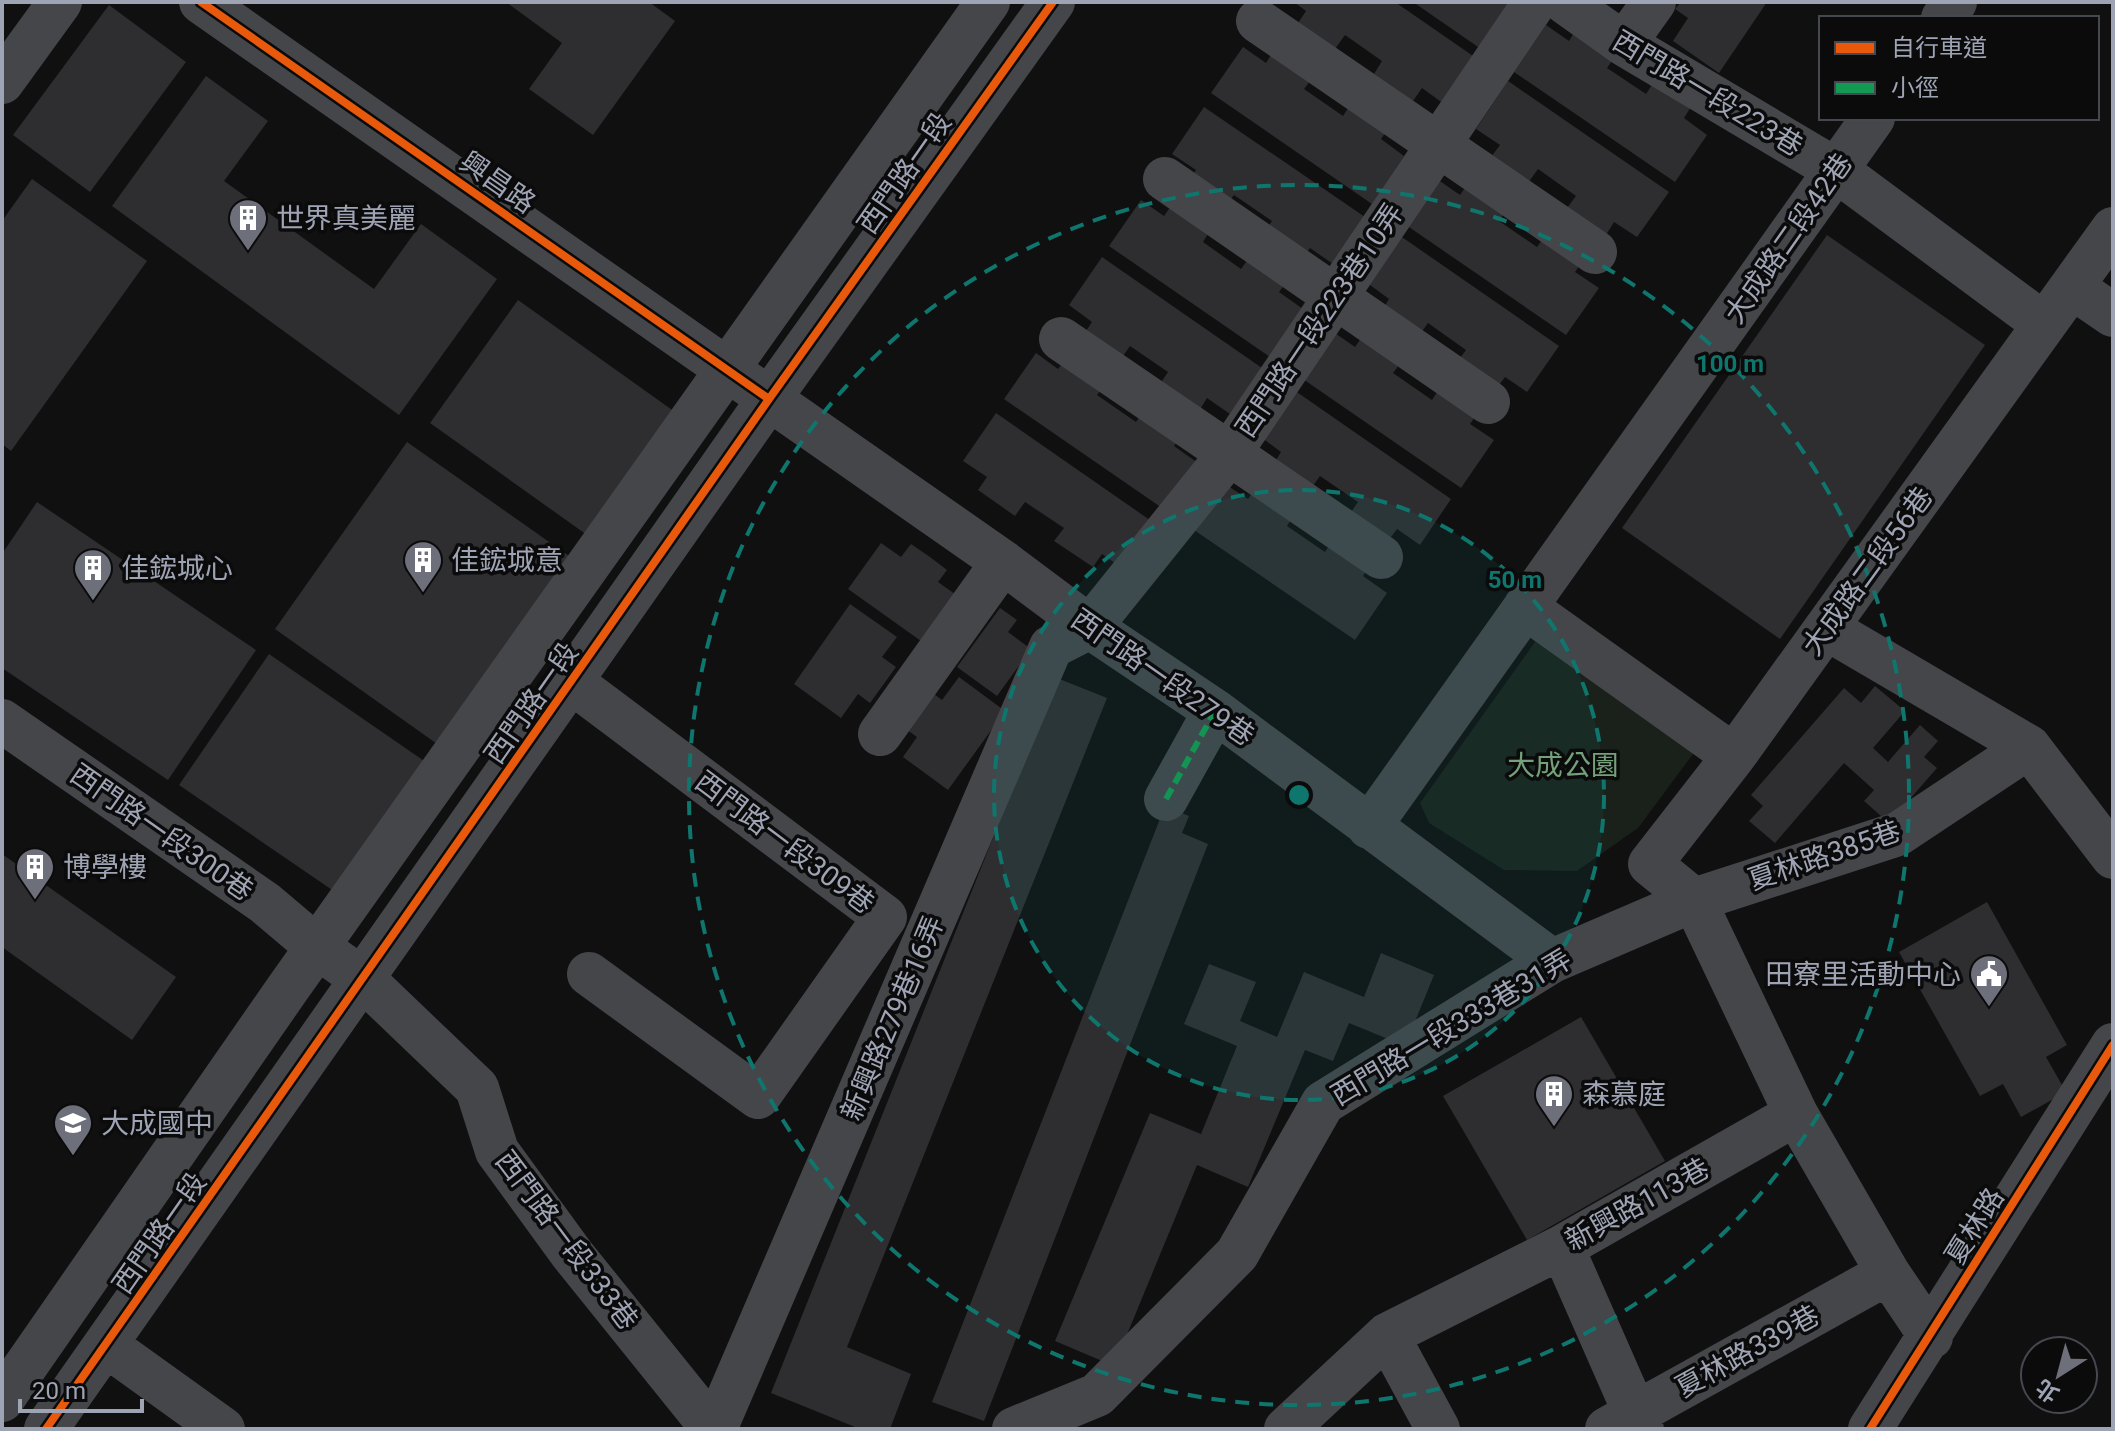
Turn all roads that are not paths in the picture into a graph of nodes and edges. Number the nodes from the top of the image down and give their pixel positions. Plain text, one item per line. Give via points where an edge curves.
1 (60, 2) edge
2 (201, 2) edge
3 (988, 2) edge
4 (1053, 2) edge
5 (1535, 2) edge
6 (1565, 2) edge
7 (1654, 2) edge
8 (1258, 21) dead end
9 (1624, 44) junction
10 (2, 82) edge
11 (1872, 120) edge
12 (1438, 144) junction
13 (1836, 170) junction
14 (1165, 179) dead end
15 (2113, 229) edge
16 (1595, 252) dead end
17 (2072, 287) junction
18 (1335, 297) junction
19 (2113, 315) edge
20 (2044, 324) junction
21 (1061, 339) dead end
22 (728, 368) junction
23 (769, 399) junction
24 (1488, 402) dead end
25 (1229, 454) junction
26 (1381, 557) dead end
27 (1003, 562) junction
28 (1525, 607) junction
29 (1090, 627) junction
30 (1826, 628) junction
31 (573, 683) junction
32 (1215, 711) junction
33 (2, 721) edge
34 (880, 734) dead end
35 (2029, 747) junction
36 (1734, 756) junction
37 (1166, 799) dead end
38 (1369, 827) junction
39 (2113, 857) edge
40 (1694, 900) junction
41 (317, 947) junction
42 (1552, 961) junction
43 (589, 974) dead end
44 (364, 980) junction
45 (2113, 1045) edge
46 (1796, 1114) junction
47 (1562, 1247) junction
48 (1888, 1273) junction
49 (1387, 1335) junction
50 (1931, 1337) junction
51 (106, 1345) junction
52 (2, 1400) edge
53 (1628, 1424) edge
54 (46, 1429) edge
55 (223, 1429) edge
56 (714, 1429) edge
57 (1014, 1429) edge
58 (1286, 1429) edge
59 (1438, 1429) edge
60 (1870, 1429) edge

1 - 10 street
2 - 22 street, 興昌路
3 - 22 street, 西門路一段
4 - 23 street, 西門路一段
5 - 12 street, 西門路一段223巷10弄
6 - 9 street, 西門路一段223巷
7 - 9 street
8 - 12 street
9 - 13 street, 西門路一段223巷
11 - 13 street, 大成路二段42巷
12 - 16 street
12 - 18 street, 西門路一段223巷10弄
13 - 20 street, 西門路一段223巷
13 - 28 street, 大成路二段42巷
14 - 18 street
15 - 17 street, 大成路二段56巷
17 - 19 street
17 - 20 street, 大成路二段56巷
18 - 24 street
18 - 25 street, 西門路一段223巷10弄
20 - 30 street, 大成路二段56巷
21 - 25 street
22 - 23 street, 興昌路
22 - 41 street, 西門路一段
23 - 27 street, 西門路一段279巷
23 - 31 street, 西門路一段
25 - 26 street
25 - 29 street, 西門路一段223巷10弄
27 - 29 street, 西門路一段279巷
27 - 34 street
28 - 36 street
28 - 38 street, 大成路二段42巷
29 - 32 street, 西門路一段279巷
29 - 56 street, 新興路279巷16弄 via 1051,647
30 - 35 street
30 - 36 street, 大成路二段56巷
31 - 43 street, 西門路一段309巷 via 885,917 758,1097
31 - 44 street, 西門路一段
32 - 37 street
32 - 38 street, 西門路一段279巷
33 - 41 street, 西門路一段300巷 via 265,903
35 - 39 street
35 - 40 street, 夏林路385巷 via 1898,834
36 - 40 street, 大成路二段56巷 via 1650,864
38 - 42 street, 西門路一段279巷
40 - 42 street, 西門路一段333巷31弄
40 - 46 street
41 - 44 street, 西門路一段300巷
41 - 52 street, 西門路一段
42 - 57 street, 西門路一段333巷31弄 via 1323,1103 1237,1254 1097,1395
44 - 51 street, 西門路一段
44 - 56 street, 西門路一段333巷 via 477,1088 497,1151 572,1254
45 - 50 street, 夏林路
46 - 47 street, 新興路113巷
46 - 48 street
47 - 49 street, 新興路113巷
47 - 53 street
48 - 50 street
48 - 53 street, 夏林路339巷
49 - 58 street, 新興路113巷
49 - 59 street
50 - 60 street, 夏林路
51 - 54 street, 西門路一段
51 - 55 street

